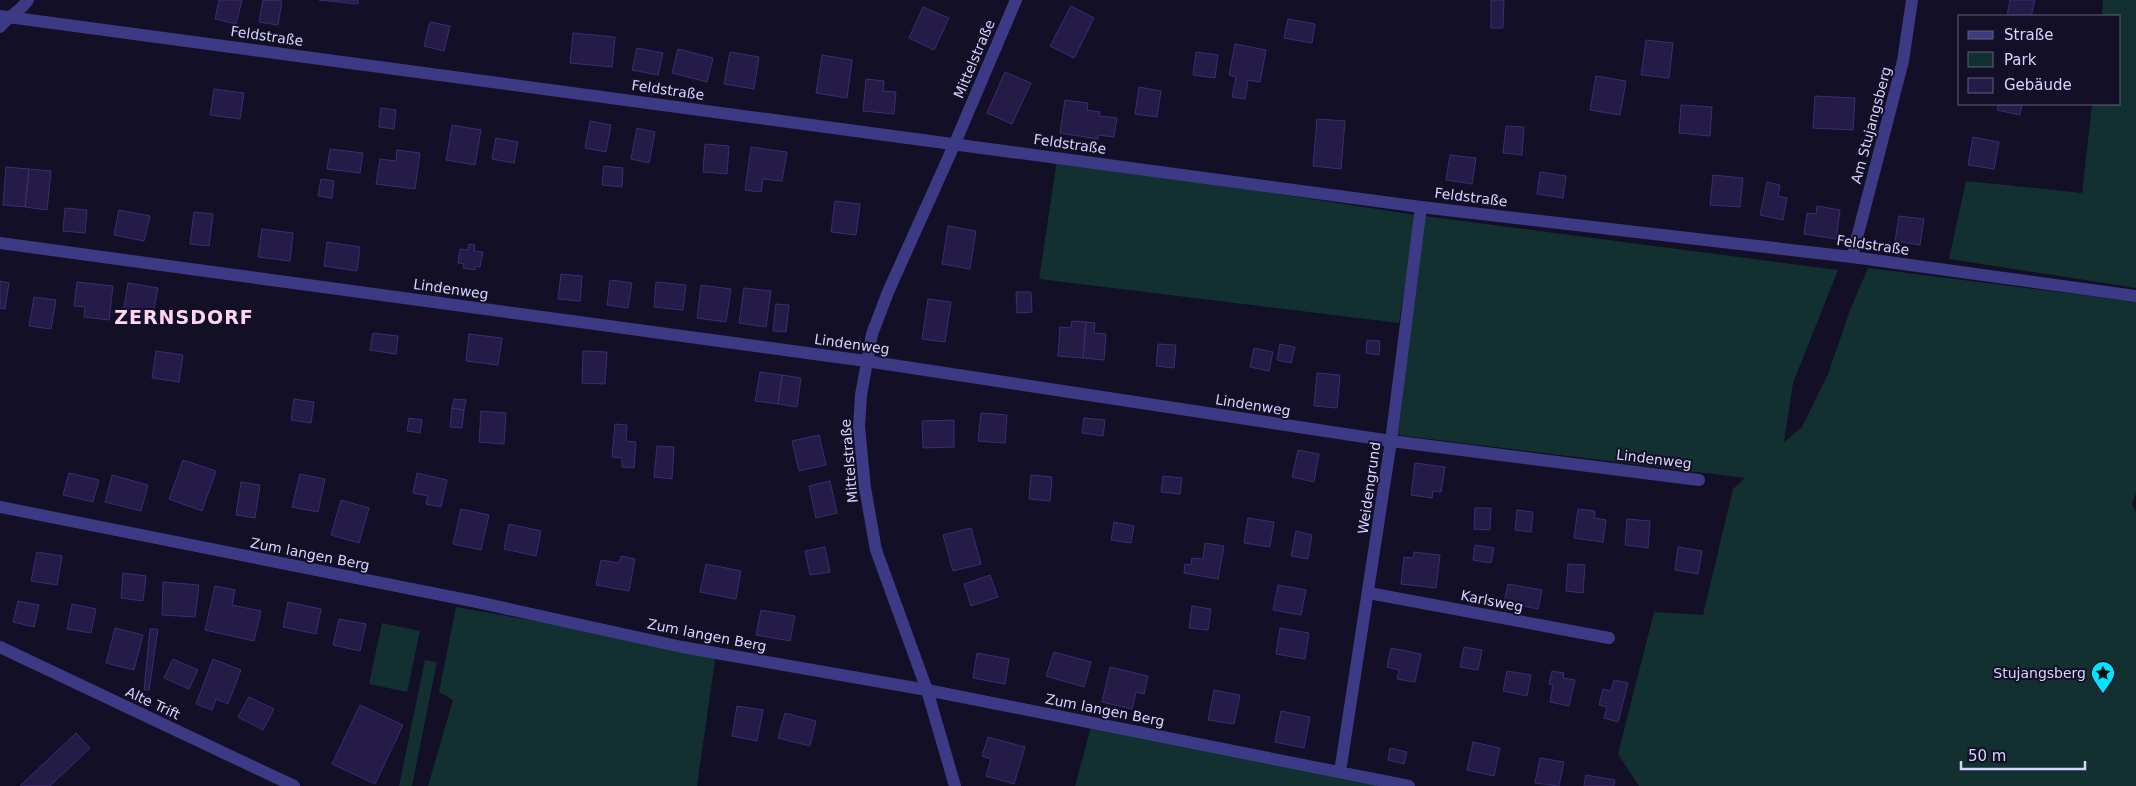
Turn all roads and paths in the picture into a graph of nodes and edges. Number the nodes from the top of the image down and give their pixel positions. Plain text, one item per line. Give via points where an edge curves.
1 (28, 0) edge
2 (1016, 0) edge
3 (1912, 0) edge
4 (4, 16) edge
5 (0, 27) edge
6 (955, 143) junction
7 (1421, 207) junction
8 (0, 243) edge
9 (1852, 257) junction
10 (2136, 296) edge
11 (866, 361) junction
12 (1391, 441) junction
13 (1699, 480) dead end
14 (0, 507) edge
15 (1369, 593) junction
16 (1609, 638) dead end
17 (0, 648) edge
18 (927, 690) junction
19 (1340, 772) junction
20 (294, 786) edge
21 (954, 786) edge
22 (1410, 786) edge

1 - 4 street via 24,7
2 - 6 street, Mittelstraße
3 - 9 street, Am Stujangsberg via 1903,61
4 - 5 street
4 - 6 street, Feldstraße
6 - 7 street, Feldstraße
6 - 11 street, Mittelstraße via 888,292
7 - 9 street, Feldstraße
7 - 12 street, Weidengrund
8 - 11 street, Lindenweg
9 - 10 street, Feldstraße
11 - 12 street, Lindenweg
11 - 18 street, Mittelstraße via 859,427 876,550
12 - 13 street, Lindenweg
12 - 15 street, Weidengrund
14 - 18 street, Zum langen Berg via 467,600 682,647
15 - 16 street, Karlsweg
15 - 19 street, Weidengrund
17 - 20 street, Alte Trift
18 - 19 street, Zum langen Berg
18 - 21 street, Mittelstraße
19 - 22 street, Zum langen Berg

